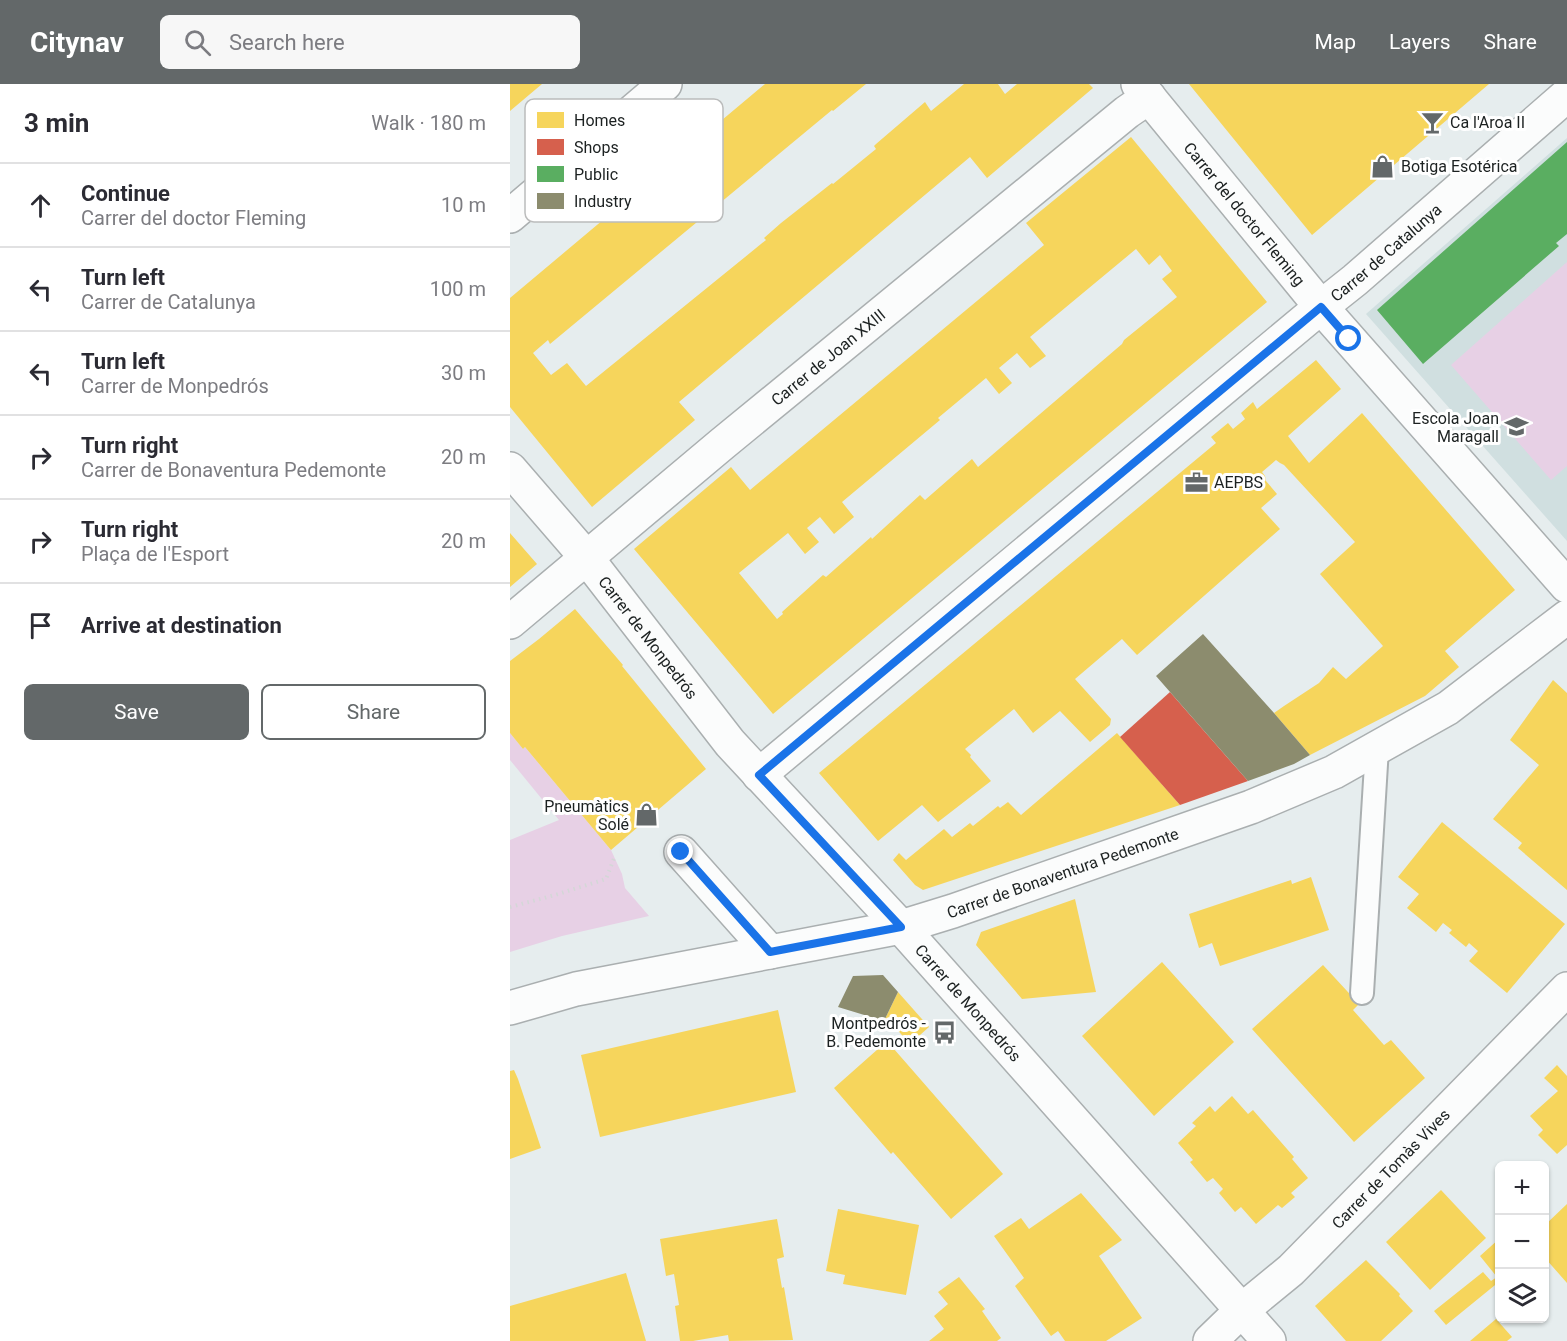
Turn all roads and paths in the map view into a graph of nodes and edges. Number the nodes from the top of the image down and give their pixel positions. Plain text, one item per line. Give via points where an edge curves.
1 (665, 84) edge
2 (1144, 90) edge
3 (1567, 95) edge
4 (647, 99) edge
5 (525, 203) edge
6 (510, 216) edge
7 (1321, 307) junction
8 (510, 469) edge
9 (586, 557) junction
10 (1567, 585) edge
11 (1567, 617) edge
12 (510, 622) edge
13 (1377, 748) junction
14 (759, 775) junction
15 (681, 852) dead end
16 (615, 856) dead end
17 (510, 907) edge
18 (901, 927) junction
19 (770, 952) junction
20 (1567, 989) edge
21 (1362, 993) dead end
22 (510, 1008) edge
23 (1241, 1311) junction
24 (1210, 1341) edge
25 (1269, 1341) edge

1 - 4 street
2 - 7 street, Carrer del doctor Fleming
2 - 9 street, Carrer de Joan XXIII via 1127,112
3 - 7 street, Carrer de Catalunya
5 - 6 street
7 - 10 street, Carrer del doctor Fleming
7 - 14 street, Carrer de Catalunya
8 - 9 street, Carrer de Monpedrós
9 - 12 street, Carrer de Joan XXIII
9 - 14 street, Carrer de Monpedrós
11 - 13 street, Carrer de Bonaventura Pedemonte via 1448,708
13 - 18 street, Carrer de Bonaventura Pedemonte via 1334,772 1251,807
13 - 21 lane
14 - 18 street, Carrer de Monpedrós
15 - 19 street
16 - 17 path via 606,879
18 - 19 street, Carrer de Bonaventura Pedemonte
18 - 23 street, Carrer de Monpedrós
19 - 22 street, Carrer de Bonaventura Pedemonte via 576,989
20 - 23 street, Carrer de Tomàs Vives via 1291,1270
23 - 24 street, Carrer de Tomàs Vives
23 - 25 street, Carrer de Monpedrós

